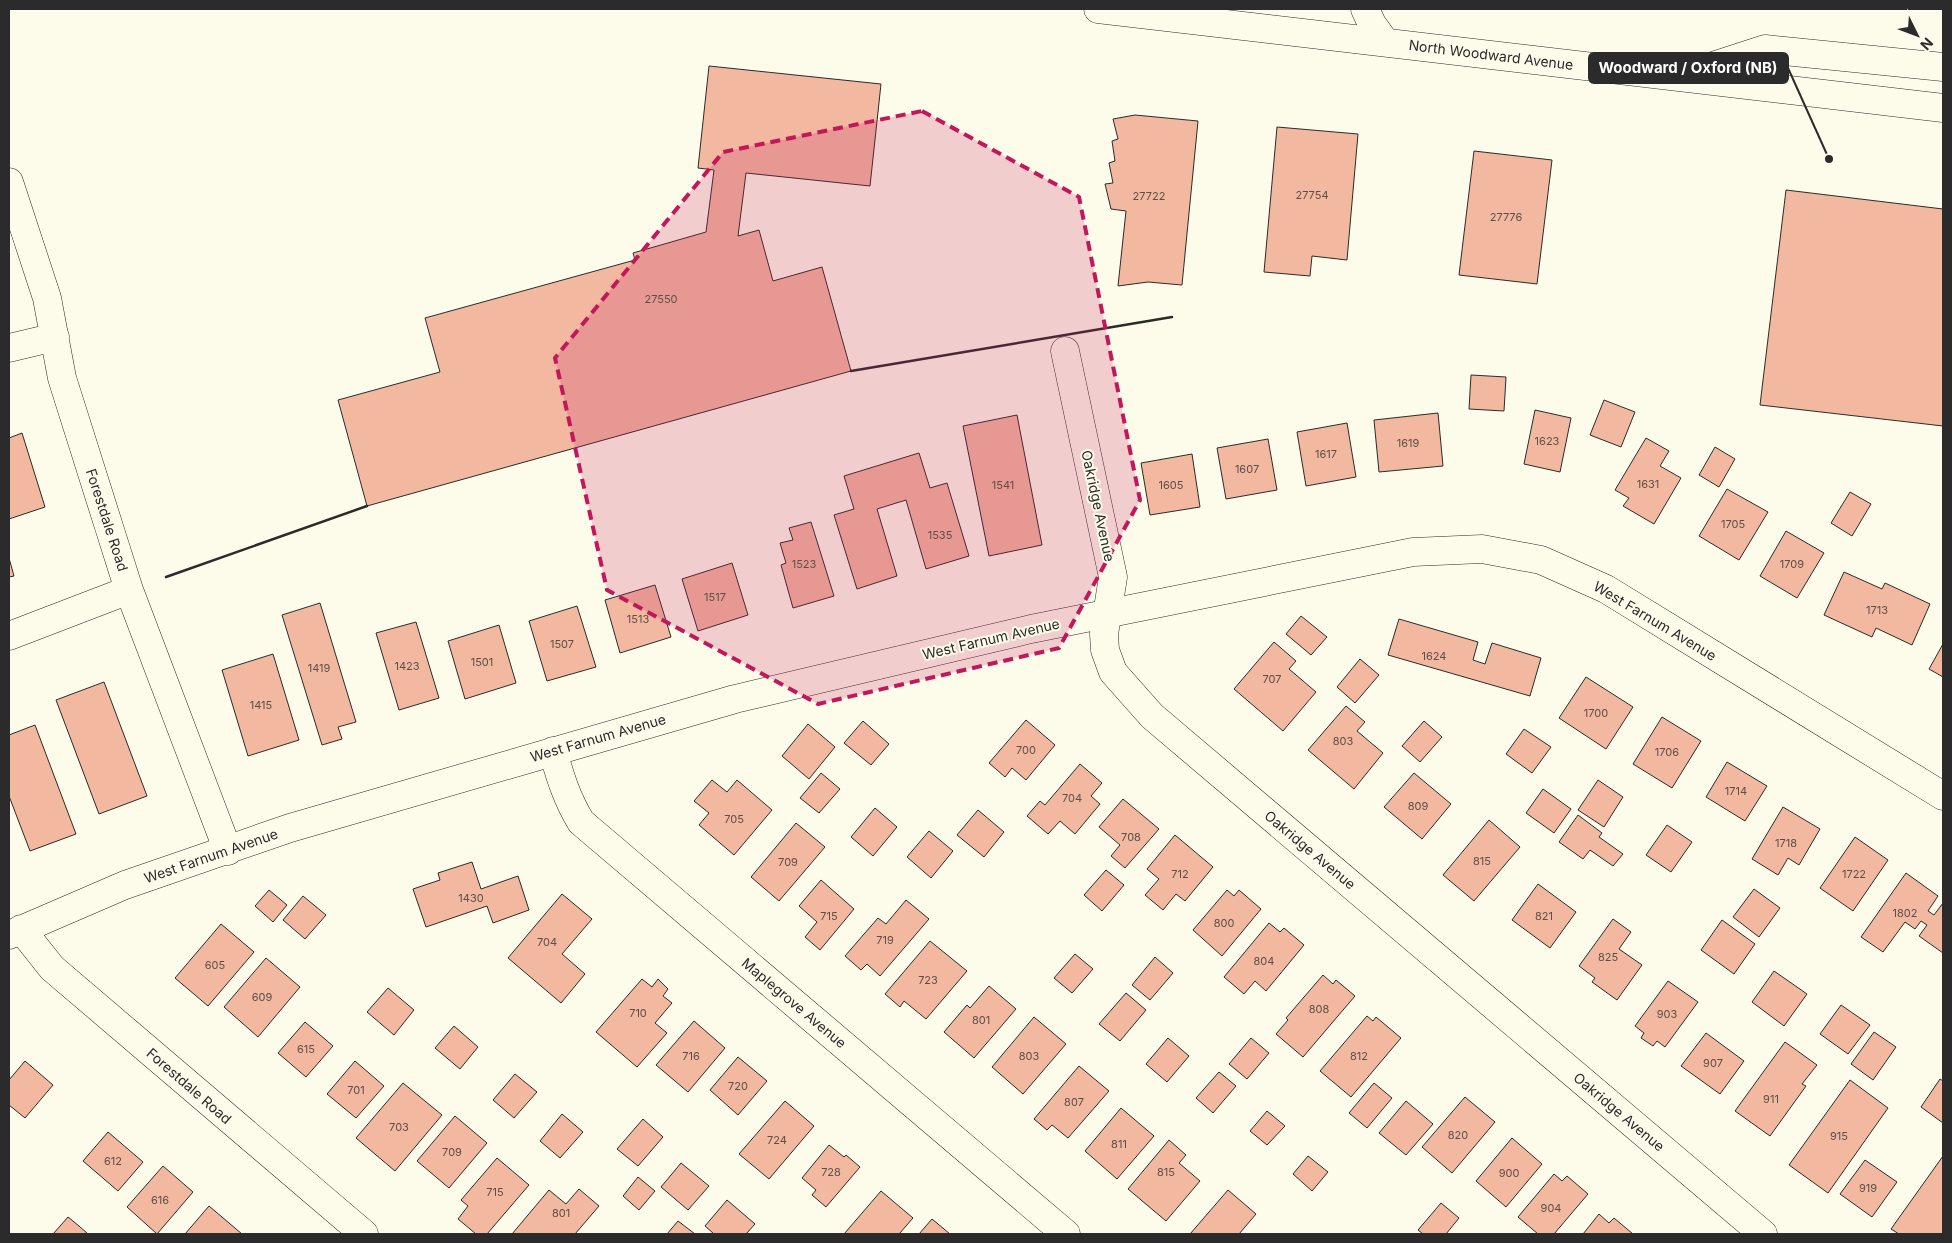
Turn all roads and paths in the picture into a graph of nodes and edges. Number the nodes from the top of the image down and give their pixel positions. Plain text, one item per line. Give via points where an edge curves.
1 (1098, 9) edge
2 (1364, 9) edge
3 (1385, 42) junction
4 (1943, 67) edge
5 (1676, 78) junction
6 (1943, 108) edge
7 (9, 182) edge
8 (54, 337) junction
9 (9, 348) edge
10 (1065, 351) dead end
11 (130, 590) junction
12 (1107, 615) junction
13 (9, 636) edge
14 (553, 751) junction
15 (1943, 796) edge
16 (228, 851) junction
17 (15, 932) edge
18 (364, 1234) edge
19 (1066, 1234) edge
20 (1763, 1234) edge

1 - 3 street, North Woodward Avenue
2 - 3 street
3 - 5 street, North Woodward Avenue
4 - 5 street via 1765,49
5 - 6 street, North Woodward Avenue
7 - 8 street, Forestdale Road via 44,289
8 - 9 street
8 - 11 street, Forestdale Road via 62,378
10 - 12 street, Oakridge Avenue via 1113,577
11 - 13 street
11 - 16 street, Forestdale Road
12 - 14 street, West Farnum Avenue via 1030,629 735,699
12 - 15 street, West Farnum Avenue via 1413,552 1482,549 1541,560 1606,589
12 - 20 street, Oakridge Avenue via 1105,650 1113,672 1152,716
14 - 16 street, West Farnum Avenue via 290,828
14 - 19 street, Maplegrove Avenue via 562,784 581,822
16 - 17 street, West Farnum Avenue via 125,886
17 - 18 street, Forestdale Road via 52,968

